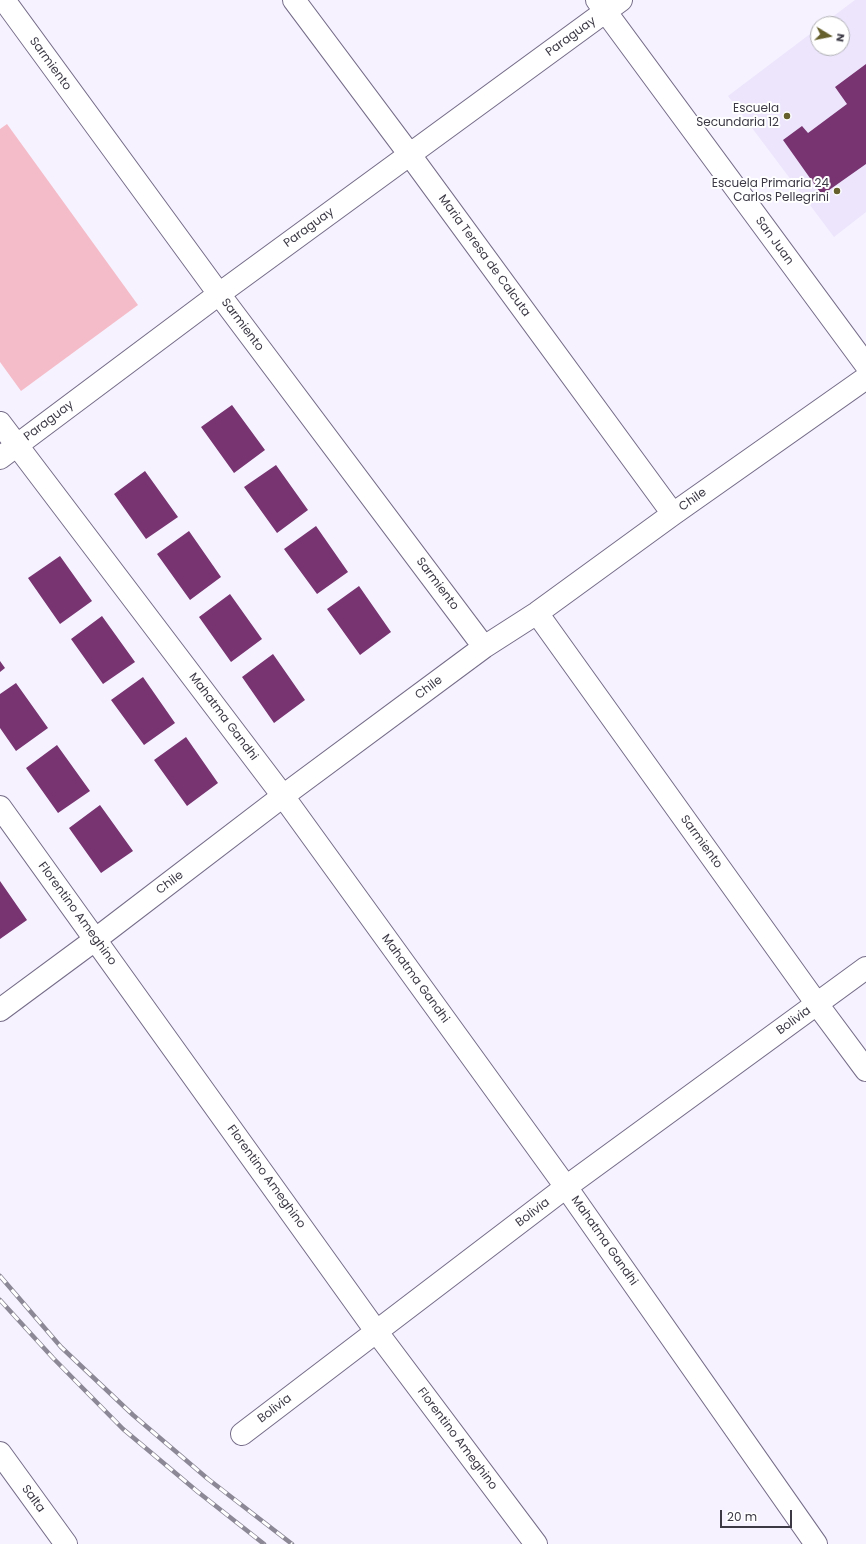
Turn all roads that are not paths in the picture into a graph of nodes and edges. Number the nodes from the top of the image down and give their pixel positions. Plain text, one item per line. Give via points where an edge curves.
1 (4, 0) edge
2 (294, 0) edge
3 (608, 4) edge
4 (410, 155) junction
5 (219, 294) junction
6 (866, 365) edge
7 (866, 378) edge
8 (0, 423) edge
9 (8, 452) edge
10 (673, 514) junction
11 (537, 613) junction
12 (484, 647) junction
13 (283, 796) junction
14 (0, 807) edge
15 (96, 939) junction
16 (866, 968) edge
17 (817, 1004) junction
18 (0, 1010) edge
19 (866, 1070) edge
20 (566, 1187) junction
21 (376, 1331) junction
22 (242, 1434) dead end
23 (0, 1453) edge
24 (66, 1544) edge
25 (536, 1544) edge
26 (816, 1544) edge

1 - 5 street, Sarmiento
2 - 4 street, Maria Teresa de Calcuta
3 - 4 street, Paraguay
3 - 6 street, San Juan
4 - 5 street, Paraguay
4 - 10 street, Maria Teresa de Calcuta
5 - 9 street, Paraguay
5 - 12 street, Sarmiento
7 - 10 street, Chile
8 - 9 street, Mahatma Gandhi
9 - 13 street, Mahatma Gandhi
10 - 11 street, Chile
11 - 12 street, Chile
11 - 17 street, Sarmiento
12 - 13 street, Chile
13 - 15 street, Chile
13 - 20 street, Mahatma Gandhi
14 - 15 street, Florentino Ameghino
15 - 18 street, Chile
15 - 21 street, Florentino Ameghino
16 - 17 street, Bolivia
17 - 19 street, Sarmiento
17 - 20 street, Bolivia
20 - 21 street, Bolivia
20 - 26 street, Mahatma Gandhi
21 - 22 street, Bolivia
21 - 25 street, Florentino Ameghino
23 - 24 street, Salta

